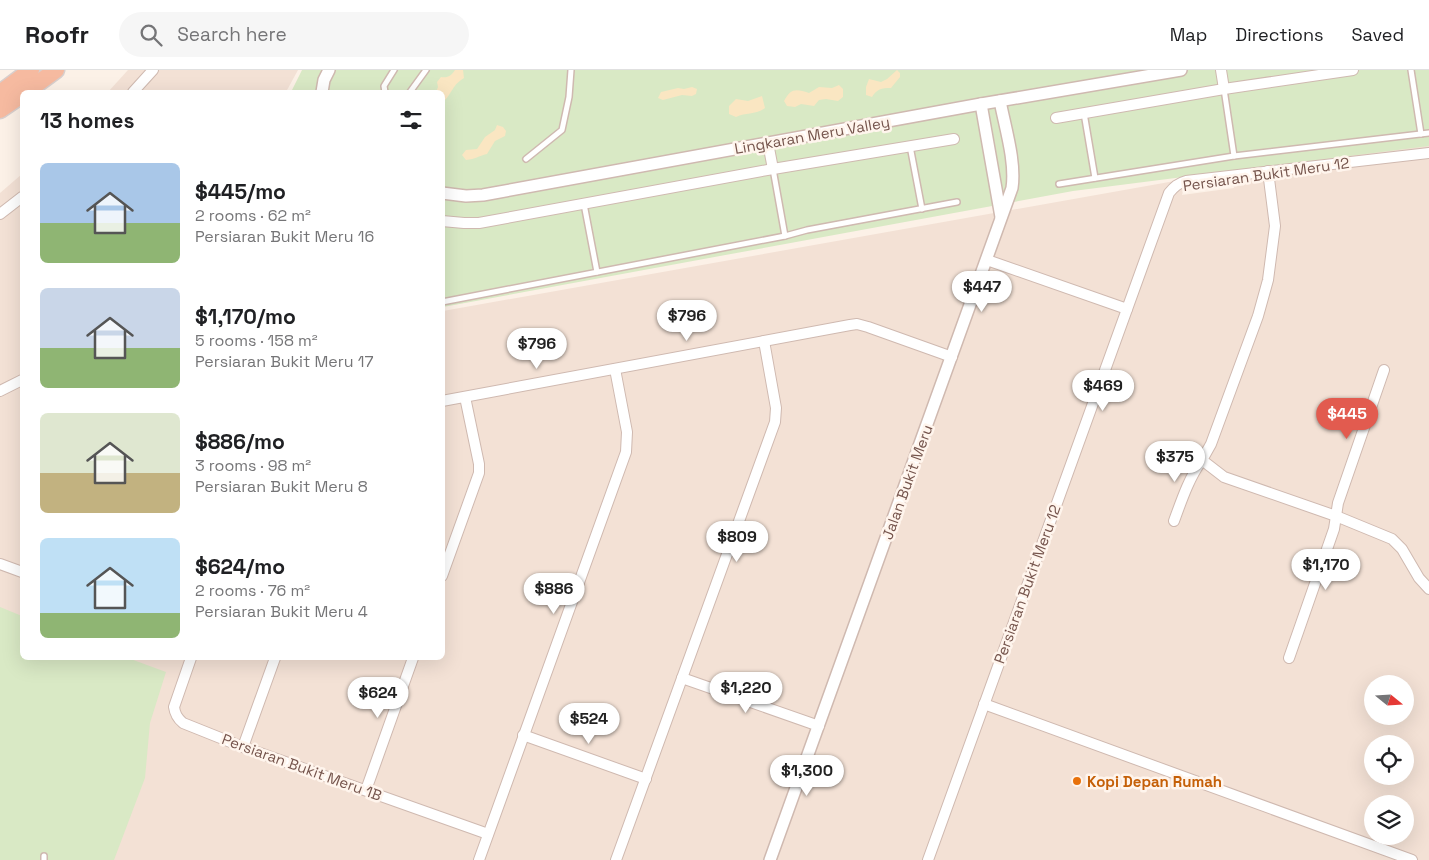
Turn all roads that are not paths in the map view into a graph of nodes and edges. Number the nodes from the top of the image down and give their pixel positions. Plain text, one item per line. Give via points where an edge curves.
1 (56, 70) edge
2 (153, 70) edge
3 (328, 70) edge
4 (394, 70) edge
5 (426, 70) edge
6 (571, 70) edge
7 (1181, 70) edge
8 (1221, 70) edge
9 (1353, 70) edge
10 (1411, 70) edge
11 (29, 71) edge
12 (0, 78) edge
13 (1224, 89) junction
14 (29, 90) edge
15 (136, 90) edge
16 (322, 90) edge
17 (385, 90) edge
18 (411, 90) edge
19 (0, 93) edge
20 (20, 97) edge
21 (1000, 101) junction
22 (981, 104) junction
23 (0, 110) edge
24 (1084, 113) junction
25 (1056, 118) dead end
26 (1429, 133) edge
27 (1421, 134) junction
28 (954, 139) dead end
29 (768, 142) junction
30 (910, 146) junction
31 (1429, 153) edge
32 (1234, 156) junction
33 (526, 160) dead end
34 (773, 169) junction
35 (1268, 171) junction
36 (1095, 178) junction
37 (1059, 184) dead end
38 (445, 193) edge
39 (20, 199) edge
40 (957, 202) dead end
41 (584, 203) junction
42 (922, 209) junction
43 (0, 214) edge
44 (1001, 219) junction
45 (445, 221) edge
46 (785, 236) junction
47 (987, 260) junction
48 (598, 272) junction
49 (445, 301) edge
50 (1127, 309) junction
51 (764, 340) junction
52 (952, 357) junction
53 (615, 368) junction
54 (1384, 370) dead end
55 (20, 381) edge
56 (0, 391) edge
57 (465, 397) junction
58 (445, 400) edge
59 (1202, 460) junction
60 (1336, 516) junction
61 (1174, 521) dead end
62 (0, 564) edge
63 (445, 568) edge
64 (20, 571) edge
65 (1429, 589) edge
66 (1289, 658) dead end
67 (190, 660) edge
68 (274, 660) edge
69 (412, 660) edge
70 (682, 678) junction
71 (984, 704) junction
72 (819, 726) junction
73 (523, 735) junction
74 (243, 746) junction
75 (646, 779) junction
76 (366, 790) junction
77 (488, 834) junction
78 (1405, 859) edge
79 (479, 860) edge
80 (616, 860) edge
81 (770, 860) edge
82 (928, 860) edge

1 - 14 highway
2 - 15 street
3 - 16 street
4 - 17 lane
5 - 18 lane
6 - 33 lane via 562,130
7 - 21 street, Lingkaran Meru Valley
8 - 13 street
9 - 13 street
10 - 27 lane
11 - 12 highway
11 - 19 highway
13 - 24 street
13 - 32 lane
20 - 23 highway
21 - 22 street, Lingkaran Meru Valley
21 - 44 street, Jalan Bukit Meru via 1014,177
22 - 29 street, Lingkaran Meru Valley
22 - 44 street
24 - 25 street
24 - 36 lane
26 - 27 lane
27 - 32 lane
28 - 30 street
29 - 34 street
29 - 38 street, Lingkaran Meru Valley via 483,195
30 - 34 street
30 - 42 lane
31 - 35 street, Persiaran Bukit Meru 12
32 - 36 lane
34 - 41 street
34 - 46 lane
35 - 50 street, Persiaran Bukit Meru 12 via 1186,181 1174,187 1166,200
35 - 59 street via 1275,226 1266,288 1211,444
36 - 37 lane
39 - 43 street
40 - 42 lane
41 - 45 street via 479,223
41 - 48 lane
42 - 46 lane
44 - 47 street, Jalan Bukit Meru
46 - 48 lane
47 - 50 street
47 - 52 street, Jalan Bukit Meru
48 - 49 lane
50 - 71 street, Persiaran Bukit Meru 12
51 - 52 street via 857,324
51 - 53 street
51 - 70 street via 776,408 775,422
52 - 72 street, Jalan Bukit Meru
53 - 57 street
53 - 73 street via 627,432 626,452
54 - 60 street
55 - 56 street
57 - 58 street
57 - 63 street via 479,473
59 - 60 street via 1224,477
59 - 61 street via 1193,472
60 - 65 street via 1392,538
60 - 66 street
62 - 64 street
67 - 74 street, Persiaran Bukit Meru 1B via 174,707 178,719 188,726
68 - 74 street
69 - 76 street
70 - 72 street
70 - 75 street
71 - 78 street
71 - 82 street, Persiaran Bukit Meru 12
72 - 81 street, Jalan Bukit Meru
73 - 75 street
73 - 77 street
74 - 76 street, Persiaran Bukit Meru 1B
75 - 80 street
76 - 77 street, Persiaran Bukit Meru 1B
77 - 79 street

